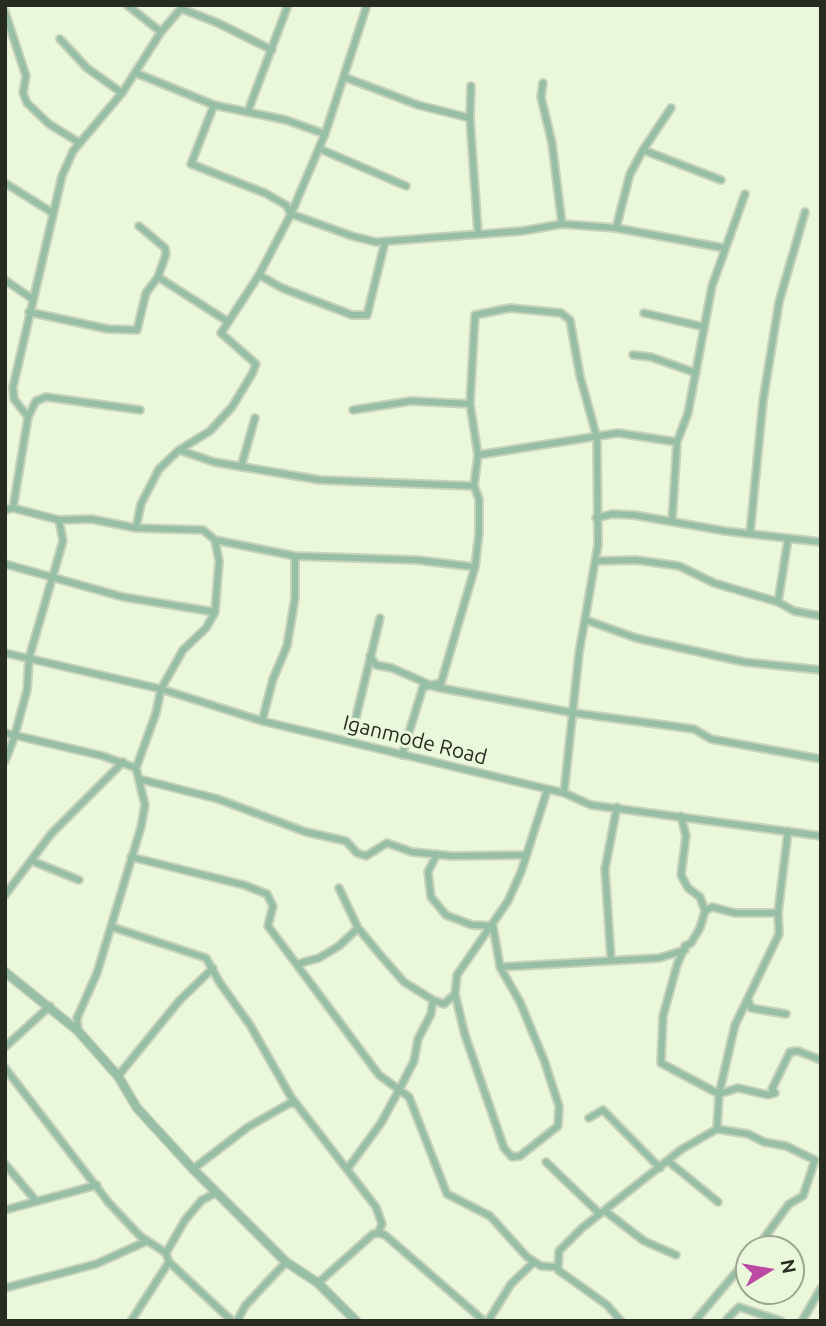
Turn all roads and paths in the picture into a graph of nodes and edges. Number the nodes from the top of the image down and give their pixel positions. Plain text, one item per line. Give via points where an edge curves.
1 (127, 5) edge
2 (288, 5) edge
3 (368, 5) edge
4 (183, 7) edge
5 (5, 12) edge
6 (161, 32) junction
7 (60, 40) dead end
8 (272, 50) junction
9 (136, 73) junction
10 (344, 77) junction
11 (542, 83) dead end
12 (471, 86) dead end
13 (122, 93) junction
14 (214, 105) junction
15 (671, 108) dead end
16 (248, 111) junction
17 (470, 118) junction
18 (325, 134) junction
19 (80, 143) junction
20 (320, 149) junction
21 (643, 150) junction
22 (720, 180) dead end
23 (5, 183) edge
24 (406, 186) dead end
25 (745, 194) dead end
26 (805, 212) dead end
27 (53, 213) junction
28 (291, 214) junction
29 (562, 224) junction
30 (139, 226) dead end
31 (616, 228) junction
32 (478, 233) junction
33 (384, 242) junction
34 (724, 248) junction
35 (259, 275) junction
36 (158, 276) junction
37 (5, 280) edge
38 (31, 298) junction
39 (29, 312) junction
40 (644, 313) dead end
41 (227, 321) junction
42 (704, 327) junction
43 (633, 355) dead end
44 (5, 372) edge
45 (696, 373) junction
46 (15, 378) junction
47 (470, 404) junction
48 (140, 410) dead end
49 (353, 410) dead end
50 (28, 417) junction
51 (255, 418) dead end
52 (597, 438) junction
53 (677, 442) junction
54 (179, 450) junction
55 (478, 455) junction
56 (241, 467) junction
57 (474, 486) junction
58 (13, 508) junction
59 (5, 510) edge
60 (596, 518) junction
61 (59, 520) junction
62 (672, 522) junction
63 (136, 528) junction
64 (750, 534) junction
65 (788, 538) junction
66 (215, 540) junction
67 (821, 542) edge
68 (295, 556) junction
69 (595, 561) junction
70 (5, 564) edge
71 (475, 567) junction
72 (54, 577) junction
73 (778, 601) junction
74 (215, 612) junction
75 (821, 616) edge
76 (380, 618) dead end
77 (586, 620) junction
78 (5, 653) edge
79 (370, 656) junction
80 (30, 658) junction
81 (821, 670) edge
82 (435, 687) junction
83 (161, 689) junction
84 (574, 713) junction
85 (262, 721) junction
86 (5, 733) edge
87 (15, 735) junction
88 (350, 742) junction
89 (402, 755) junction
90 (821, 760) edge
91 (5, 761) edge
92 (123, 762) junction
93 (136, 768) junction
94 (139, 779) junction
95 (547, 791) junction
96 (564, 793) junction
97 (617, 807) junction
98 (681, 816) junction
99 (788, 831) junction
100 (821, 836) edge
101 (437, 854) junction
102 (526, 855) junction
103 (131, 857) junction
104 (32, 860) junction
105 (79, 880) dead end
106 (339, 888) dead end
107 (5, 895) edge
108 (705, 911) junction
109 (778, 913) junction
110 (493, 926) junction
111 (112, 927) junction
112 (358, 928) junction
113 (685, 950) junction
114 (611, 959) junction
115 (297, 964) junction
116 (500, 967) junction
117 (213, 968) junction
118 (5, 972) edge
119 (455, 994) junction
120 (433, 1000) junction
121 (749, 1002) junction
122 (50, 1006) junction
123 (786, 1014) dead end
124 (78, 1031) junction
125 (5, 1047) edge
126 (821, 1060) edge
127 (5, 1068) edge
128 (118, 1076) junction
129 (400, 1090) junction
130 (719, 1094) junction
131 (296, 1104) junction
132 (589, 1118) dead end
133 (717, 1129) junction
134 (668, 1161) junction
135 (546, 1162) dead end
136 (5, 1164) edge
137 (348, 1168) junction
138 (660, 1168) junction
139 (193, 1170) junction
140 (97, 1185) junction
141 (216, 1193) junction
142 (36, 1201) junction
143 (718, 1202) dead end
144 (5, 1210) edge
145 (603, 1212) junction
146 (378, 1233) junction
147 (766, 1235) edge
148 (147, 1241) junction
149 (166, 1253) junction
150 (676, 1255) dead end
151 (169, 1262) junction
152 (286, 1262) junction
153 (534, 1262) junction
154 (557, 1266) junction
155 (735, 1274) edge
156 (318, 1283) junction
157 (5, 1288) edge
158 (821, 1288) edge
159 (727, 1319) dead end
160 (131, 1321) edge
161 (234, 1321) edge
162 (356, 1321) edge
163 (486, 1321) edge
164 (621, 1321) edge
165 (695, 1321) edge
166 (780, 1321) edge
167 (802, 1321) edge

1 - 6 street
2 - 8 street
3 - 10 street
4 - 6 street
4 - 8 street
5 - 19 street via 26,76 23,93 27,103 49,124
6 - 9 street
7 - 13 street via 87,68
8 - 16 street
9 - 13 street
9 - 14 street
10 - 17 street via 418,105
10 - 18 street
11 - 29 street
12 - 17 street
13 - 19 street
14 - 16 street
14 - 28 street via 191,164 265,193 286,205
15 - 21 street
16 - 18 street
17 - 32 street
18 - 20 street
19 - 27 street via 62,176
20 - 24 street
20 - 28 street
21 - 22 street
21 - 31 street via 630,174
23 - 27 street
25 - 34 street
26 - 64 street via 779,302
27 - 38 street
28 - 33 street
28 - 35 street
29 - 31 street
29 - 32 street
30 - 36 street via 165,248
31 - 34 street
32 - 33 street
33 - 35 street via 367,315 352,315
34 - 42 street
35 - 41 street
36 - 39 street via 146,293 137,330 108,329
36 - 41 street
37 - 38 street
38 - 39 street
39 - 46 street
40 - 42 street
41 - 54 street via 221,333 256,364 232,407 210,431
42 - 45 street
43 - 45 street
44 - 46 street
45 - 53 street
46 - 50 street via 12,394
47 - 49 street via 411,401
47 - 52 street via 475,315 510,308 561,313 570,320
47 - 55 street
48 - 50 street via 46,397 36,401
50 - 58 street
51 - 56 street
52 - 53 street via 618,433
52 - 55 street
52 - 60 street
53 - 62 street
54 - 56 street
54 - 63 street via 148,487
55 - 57 street
56 - 57 street via 320,480
57 - 71 street via 479,499
58 - 59 street
58 - 61 street
60 - 62 street via 612,514
60 - 69 street
61 - 63 street via 91,519
61 - 72 street via 63,541
62 - 64 street
63 - 66 street via 203,530
64 - 65 street
65 - 67 street
65 - 73 street
66 - 68 street
66 - 74 street via 219,561
68 - 71 street
68 - 85 street via 295,598 287,646
69 - 73 street via 679,566 714,583
69 - 77 street
70 - 72 street
71 - 82 street via 441,683
72 - 74 street via 122,597
72 - 80 street
73 - 75 street via 794,611
74 - 83 street via 183,650
76 - 79 street
77 - 81 street via 636,638 744,663
77 - 84 street
78 - 80 street, Iganmode Road
79 - 82 street via 376,665
79 - 88 street
80 - 83 street, Iganmode Road
80 - 87 street
82 - 84 street
82 - 89 street via 423,687
83 - 85 street, Iganmode Road
83 - 93 street
84 - 90 street via 694,729 711,739
84 - 96 street
85 - 88 street, Iganmode Road
86 - 87 street
87 - 91 street
87 - 92 street
88 - 89 street, Iganmode Road
89 - 95 street, Iganmode Road
92 - 93 street
92 - 104 street via 51,834
93 - 94 street
94 - 101 street via 218,799 306,832 346,841 366,856 387,843
94 - 103 street via 145,805
95 - 96 street, Iganmode Road
95 - 102 street
96 - 97 street, Iganmode Road via 591,805
97 - 98 street, Iganmode Road
97 - 114 street via 605,869
98 - 99 street, Iganmode Road
98 - 108 street via 686,836 681,875 700,897
99 - 100 street, Iganmode Road
99 - 109 street
101 - 102 street
101 - 110 street via 428,872 431,898 446,915 472,925
102 - 110 street
103 - 111 street
103 - 115 street via 264,892 273,906 268,926
104 - 105 street
104 - 107 street
106 - 112 street
108 - 109 street via 712,907 736,913
108 - 113 street
109 - 121 street via 779,934
110 - 116 street
110 - 119 street via 457,975
111 - 117 street via 206,958
111 - 124 street via 90,994 77,1018
112 - 115 street via 329,952
112 - 120 street via 404,982
113 - 114 street via 659,958
113 - 130 street via 663,1016 660,1061
114 - 116 street
115 - 129 street via 379,1075
116 - 119 street via 520,1002 559,1106 558,1126 520,1156 512,1157 504,1148
117 - 128 street via 179,1001
117 - 131 street
118 - 122 street
119 - 120 street via 444,1004
120 - 129 street
121 - 123 street via 751,1008
121 - 130 street via 735,1025
122 - 124 street
122 - 125 street
124 - 128 street
126 - 130 street via 794,1050 772,1089 775,1093 738,1088
127 - 140 street
128 - 139 street via 137,1108
129 - 137 street
129 - 153 street via 409,1097 447,1194 489,1216
130 - 133 street
131 - 137 street
131 - 139 street via 248,1127
132 - 138 street via 603,1110
133 - 134 street
133 - 147 street via 748,1134 815,1160 803,1196 789,1204
134 - 138 street
134 - 143 street
135 - 145 street via 570,1188
136 - 142 street
137 - 146 street via 381,1216
138 - 145 street
139 - 141 street
140 - 142 street
140 - 148 street
141 - 149 street via 202,1200
141 - 152 street
142 - 144 street
145 - 150 street via 645,1241
145 - 154 street via 559,1251
146 - 156 street
146 - 163 street
148 - 149 street
148 - 157 street via 96,1264
149 - 151 street
151 - 160 street
151 - 161 street
152 - 156 street
152 - 161 street
153 - 154 street
153 - 163 street via 511,1284
154 - 164 street
155 - 165 street
156 - 162 street
158 - 167 street
159 - 166 street via 739,1307

